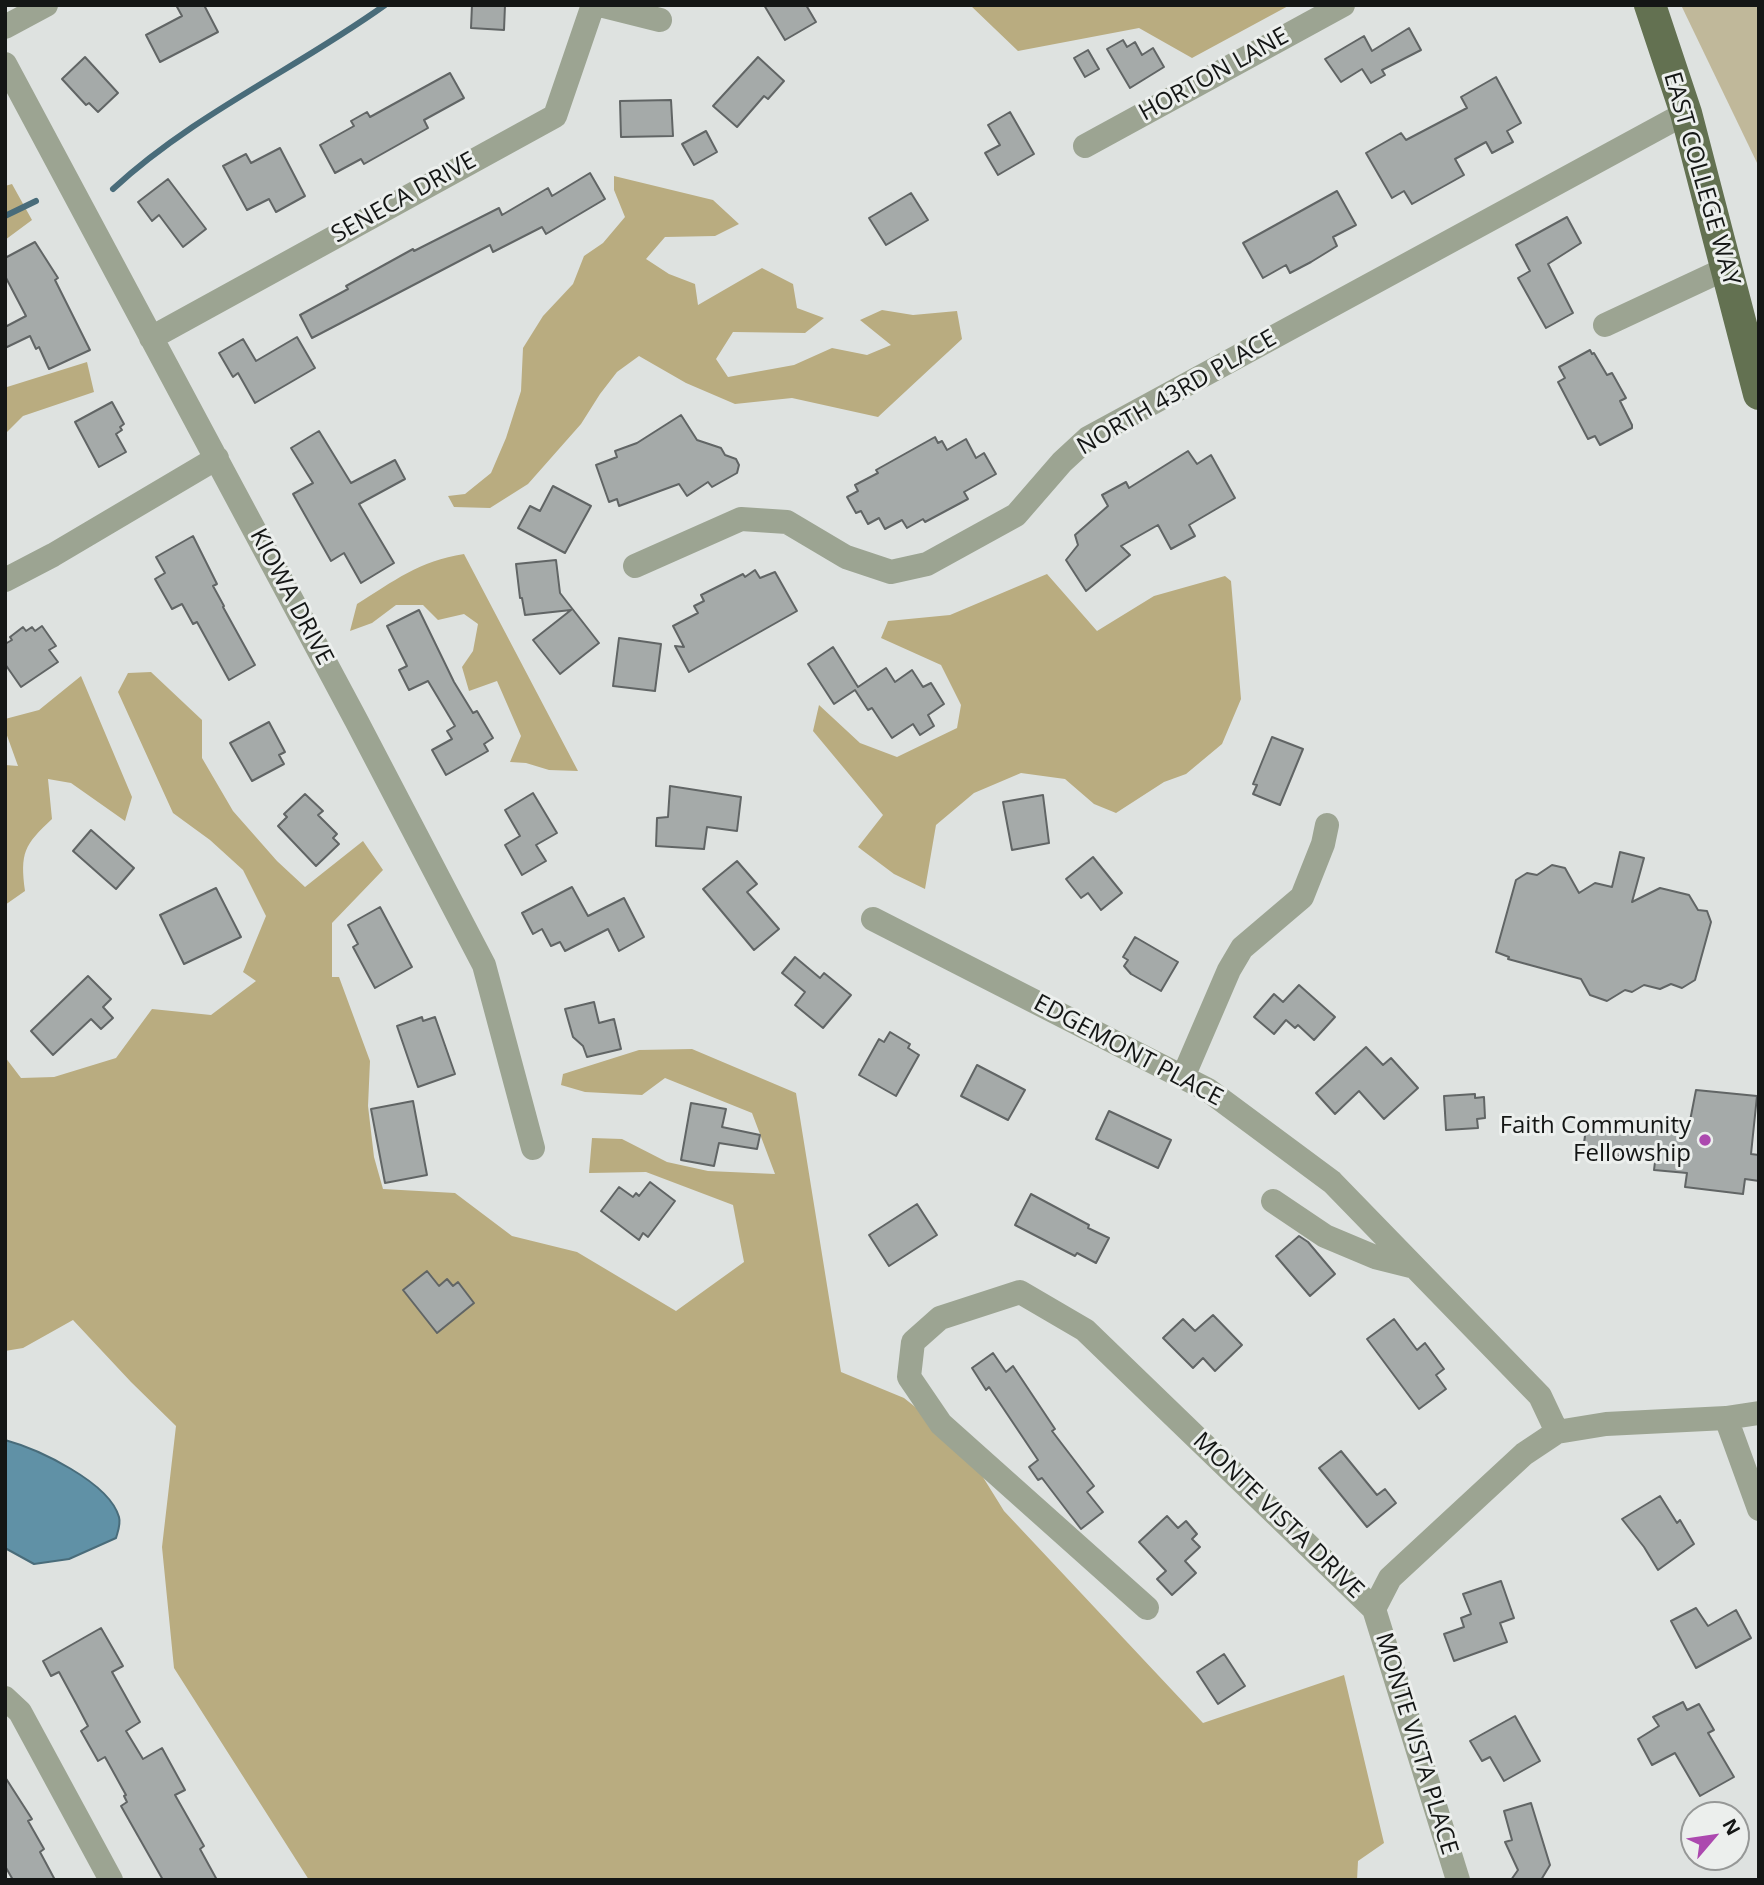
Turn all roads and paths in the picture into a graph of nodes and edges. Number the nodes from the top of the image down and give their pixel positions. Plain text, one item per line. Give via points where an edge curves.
1 (46, 5) edge
2 (593, 5) edge
3 (600, 5) edge
4 (1343, 5) edge
5 (1650, 5) edge
6 (660, 20) dead end
7 (5, 27) edge
8 (5, 65) edge
9 (1686, 113) junction
10 (1085, 146) dead end
11 (1727, 268) junction
12 (1605, 325) dead end
13 (151, 338) junction
14 (1759, 394) edge
15 (217, 458) junction
16 (635, 566) dead end
17 (5, 580) edge
18 (1327, 825) dead end
19 (873, 919) dead end
20 (1183, 1077) junction
21 (533, 1148) dead end
22 (1273, 1201) dead end
23 (1412, 1266) junction
24 (1759, 1413) edge
25 (1726, 1418) junction
26 (1557, 1432) junction
27 (1759, 1509) edge
28 (1147, 1608) dead end
29 (1374, 1609) junction
30 (5, 1698) edge
31 (111, 1880) edge
32 (1458, 1880) edge

1 - 7 street
2 - 13 street, SENECA DRIVE via 555,116
3 - 6 street
4 - 10 street, HORTON LANE
5 - 9 main road, EAST COLLEGE WAY
8 - 13 street, KIOWA DRIVE
9 - 11 main road, EAST COLLEGE WAY
9 - 16 street, NORTH 43RD PLACE via 1087,438 1016,515 927,564 891,572 846,557 787,522 741,519
11 - 12 street
11 - 14 main road, EAST COLLEGE WAY
13 - 15 street, KIOWA DRIVE
15 - 17 street
15 - 21 street, KIOWA DRIVE via 484,965
18 - 20 street via 1302,897 1242,948
19 - 20 street, EDGEMONT PLACE
20 - 23 street, EDGEMONT PLACE via 1208,1090 1332,1182
22 - 23 street via 1325,1236 1375,1257
23 - 26 street, EDGEMONT PLACE via 1540,1396
24 - 25 street, MONTE VISTA DRIVE
25 - 26 street, MONTE VISTA DRIVE via 1606,1424
25 - 27 street
26 - 29 street, MONTE VISTA DRIVE via 1524,1454 1390,1578
28 - 29 street, MONTE VISTA DRIVE via 941,1424 909,1377 912,1342 940,1318 1020,1292 1086,1330
29 - 32 street, MONTE VISTA PLACE
30 - 31 street via 20,1712

